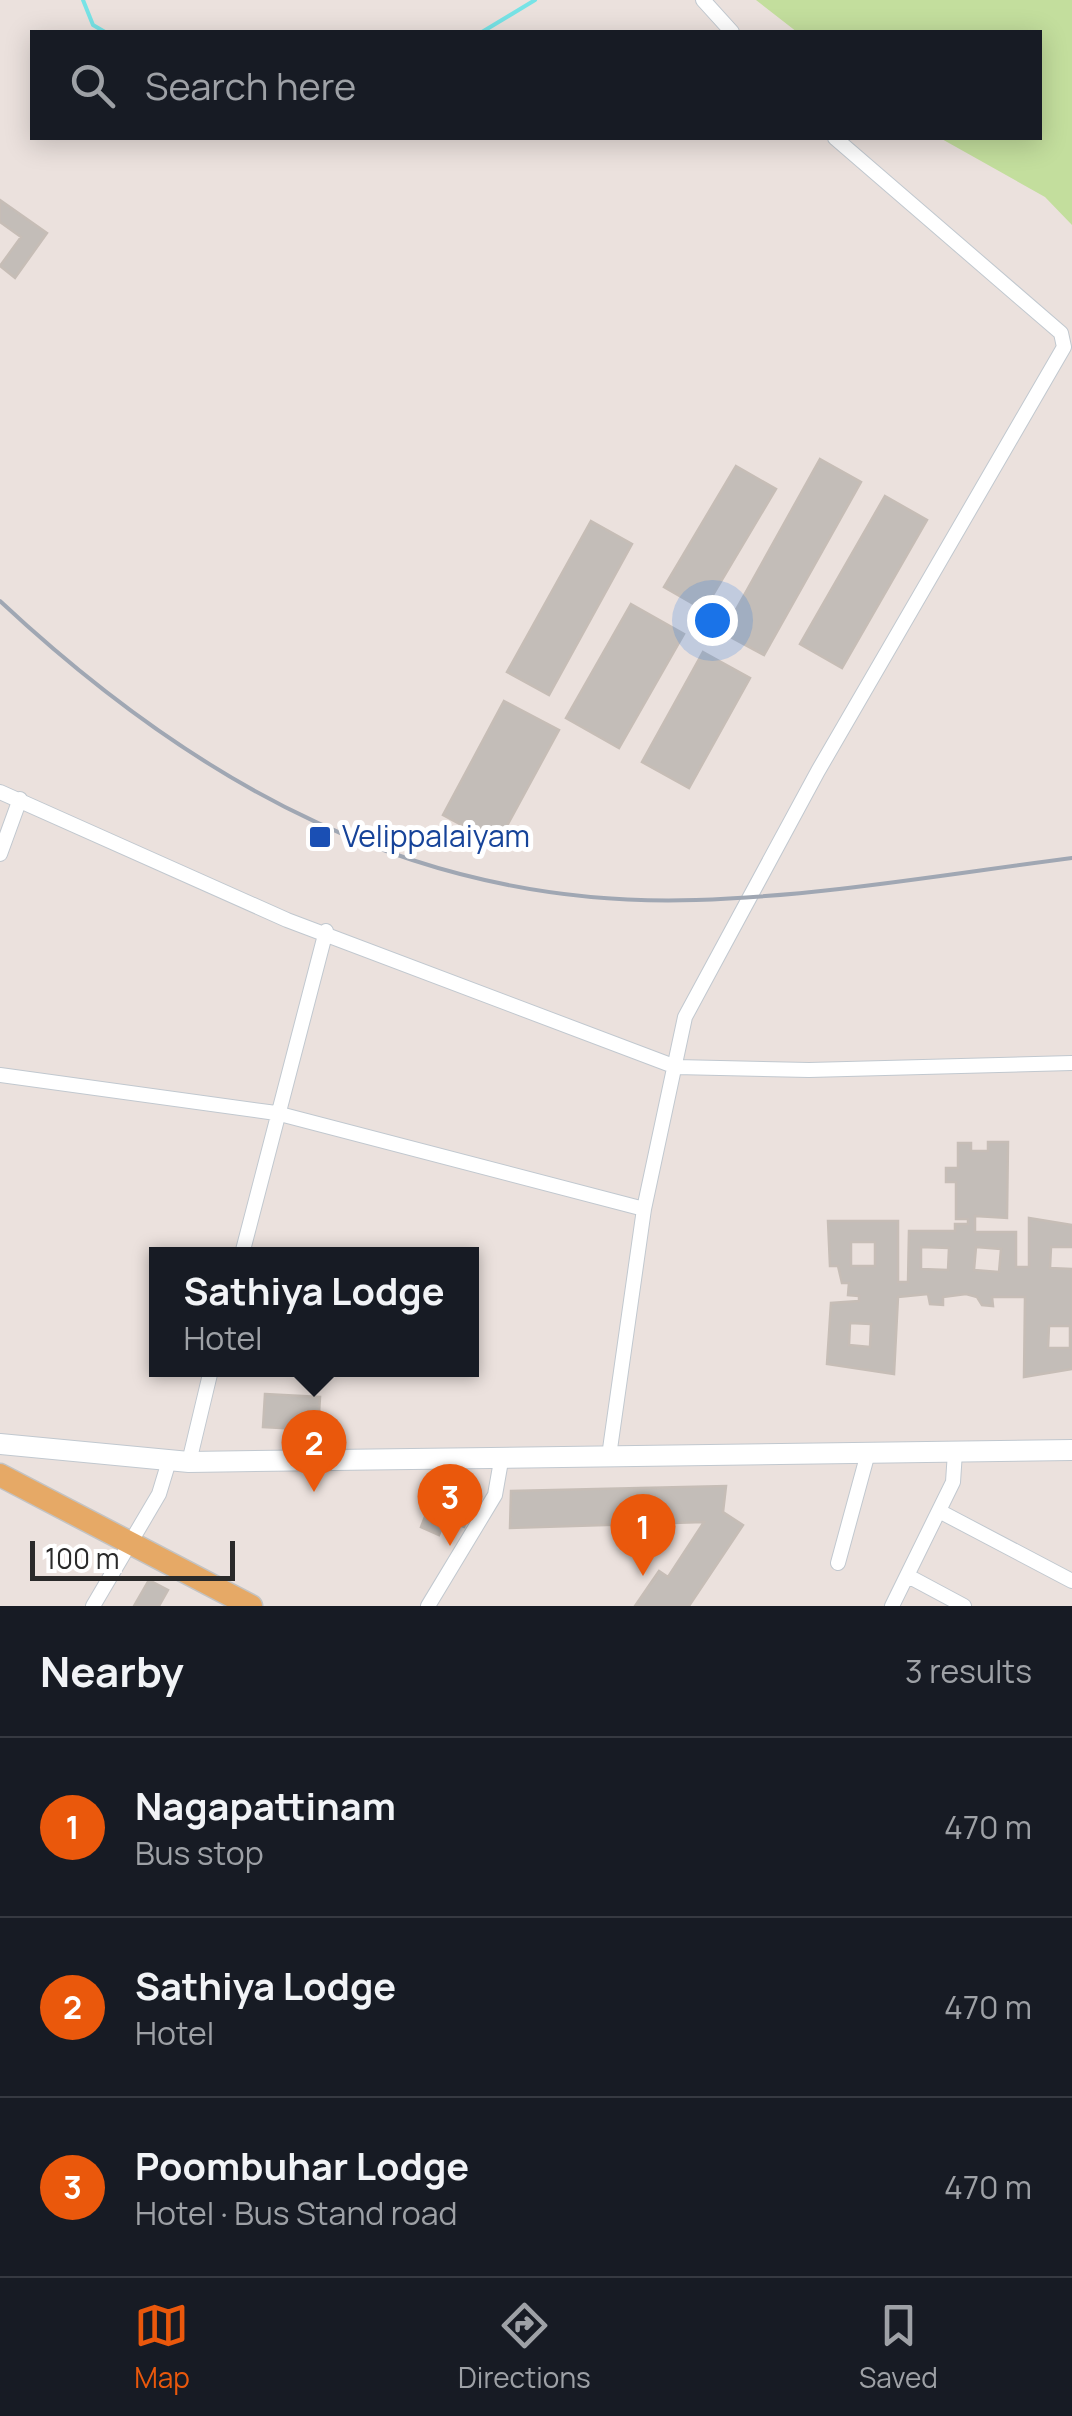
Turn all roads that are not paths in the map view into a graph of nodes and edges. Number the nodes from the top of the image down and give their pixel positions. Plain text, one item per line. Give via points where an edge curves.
1 (703, 0) edge
2 (730, 30) edge
3 (838, 140) edge
4 (0, 792) edge
5 (20, 800) junction
6 (0, 854) edge
7 (326, 931) junction
8 (1072, 1063) edge
9 (676, 1067) junction
10 (0, 1075) edge
11 (276, 1114) junction
12 (644, 1209) junction
13 (244, 1247) edge
14 (209, 1377) edge
15 (0, 1444) edge
16 (1072, 1450) edge
17 (868, 1452) junction
18 (956, 1452) junction
19 (610, 1456) junction
20 (501, 1460) junction
21 (179, 1461) junction
22 (0, 1475) edge
23 (939, 1511) junction
24 (134, 1542) junction
25 (838, 1563) dead end
26 (908, 1576) junction
27 (1072, 1581) edge
28 (240, 1603) edge
29 (93, 1606) edge
30 (428, 1606) edge
31 (892, 1606) edge
32 (964, 1606) edge

1 - 2 street
3 - 9 street via 1062,333 1064,352 766,863 685,1018
4 - 5 street
5 - 6 street
5 - 7 street via 287,920
7 - 9 street
7 - 11 street
8 - 9 street
9 - 12 street
10 - 11 street
11 - 12 street
11 - 13 street
12 - 19 street
14 - 21 street
15 - 21 main road
16 - 18 main road
17 - 18 main road
17 - 19 main road
17 - 25 street
18 - 23 street via 953,1482
19 - 20 main road
20 - 21 main road
20 - 30 street via 495,1495
21 - 24 street
22 - 24 main road
23 - 26 street
23 - 27 street
24 - 28 main road
24 - 29 street
26 - 31 street
26 - 32 street

